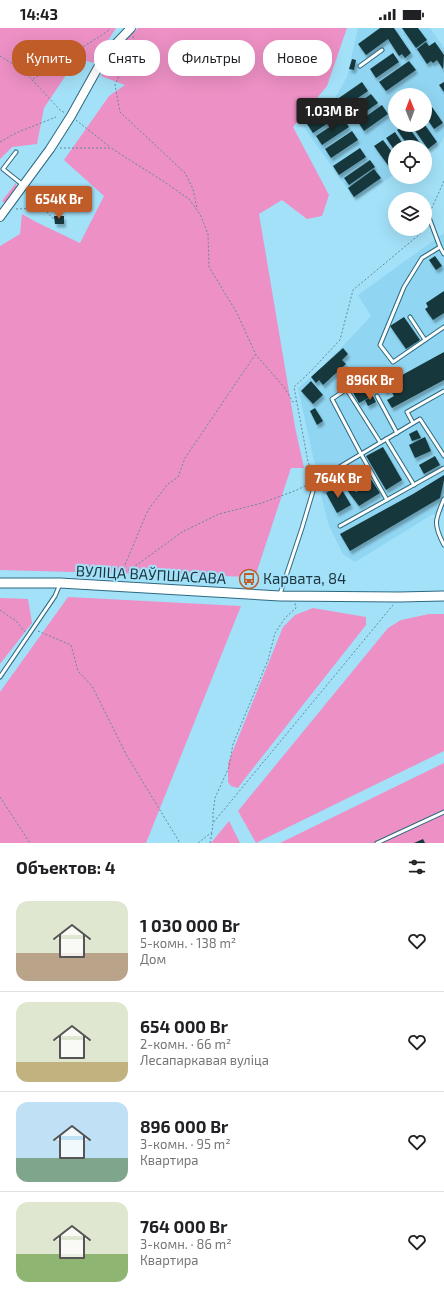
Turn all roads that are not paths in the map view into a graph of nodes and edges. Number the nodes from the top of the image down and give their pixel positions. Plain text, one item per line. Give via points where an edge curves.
1 (132, 32) edge
2 (382, 50) dead end
3 (360, 66) dead end
4 (16, 152) dead end
5 (27, 187) junction
6 (0, 217) edge
7 (432, 226) edge
8 (440, 247) junction
9 (444, 254) edge
10 (410, 317) dead end
11 (444, 327) edge
12 (425, 340) junction
13 (359, 381) dead end
14 (347, 390) junction
15 (444, 391) edge
16 (377, 396) dead end
17 (413, 423) junction
18 (397, 433) junction
19 (386, 439) junction
20 (380, 442) junction
21 (361, 454) junction
22 (444, 456) edge
23 (444, 468) edge
24 (414, 485) junction
25 (444, 499) edge
26 (387, 500) junction
27 (340, 526) dead end
28 (444, 545) edge
29 (0, 583) edge
30 (60, 583) junction
31 (280, 596) junction
32 (444, 596) edge
33 (0, 676) edge
34 (444, 812) edge
35 (377, 843) edge

1 - 5 street via 105,55
2 - 3 lane
4 - 5 lane via 3,169
5 - 6 street
7 - 8 lane
8 - 9 lane
8 - 12 lane via 422,258 404,287 380,345 393,362
10 - 12 lane
11 - 12 lane
13 - 14 lane
14 - 20 lane
14 - 21 lane via 332,399
15 - 17 lane via 407,412
16 - 18 lane
17 - 18 lane
17 - 22 lane via 420,419
18 - 19 lane
19 - 20 lane
19 - 24 lane
20 - 21 lane
21 - 26 lane
21 - 31 lane via 316,481
23 - 24 lane
24 - 26 lane
25 - 28 lane via 435,525
26 - 27 lane
29 - 30 main road, ВУЛІЦА ВАЎПШАСАВА
30 - 31 main road, ВУЛІЦА ВАЎПШАСАВА
30 - 33 lane via 55,596
31 - 32 main road, ВУЛІЦА ВАЎПШАСАВА
34 - 35 lane

